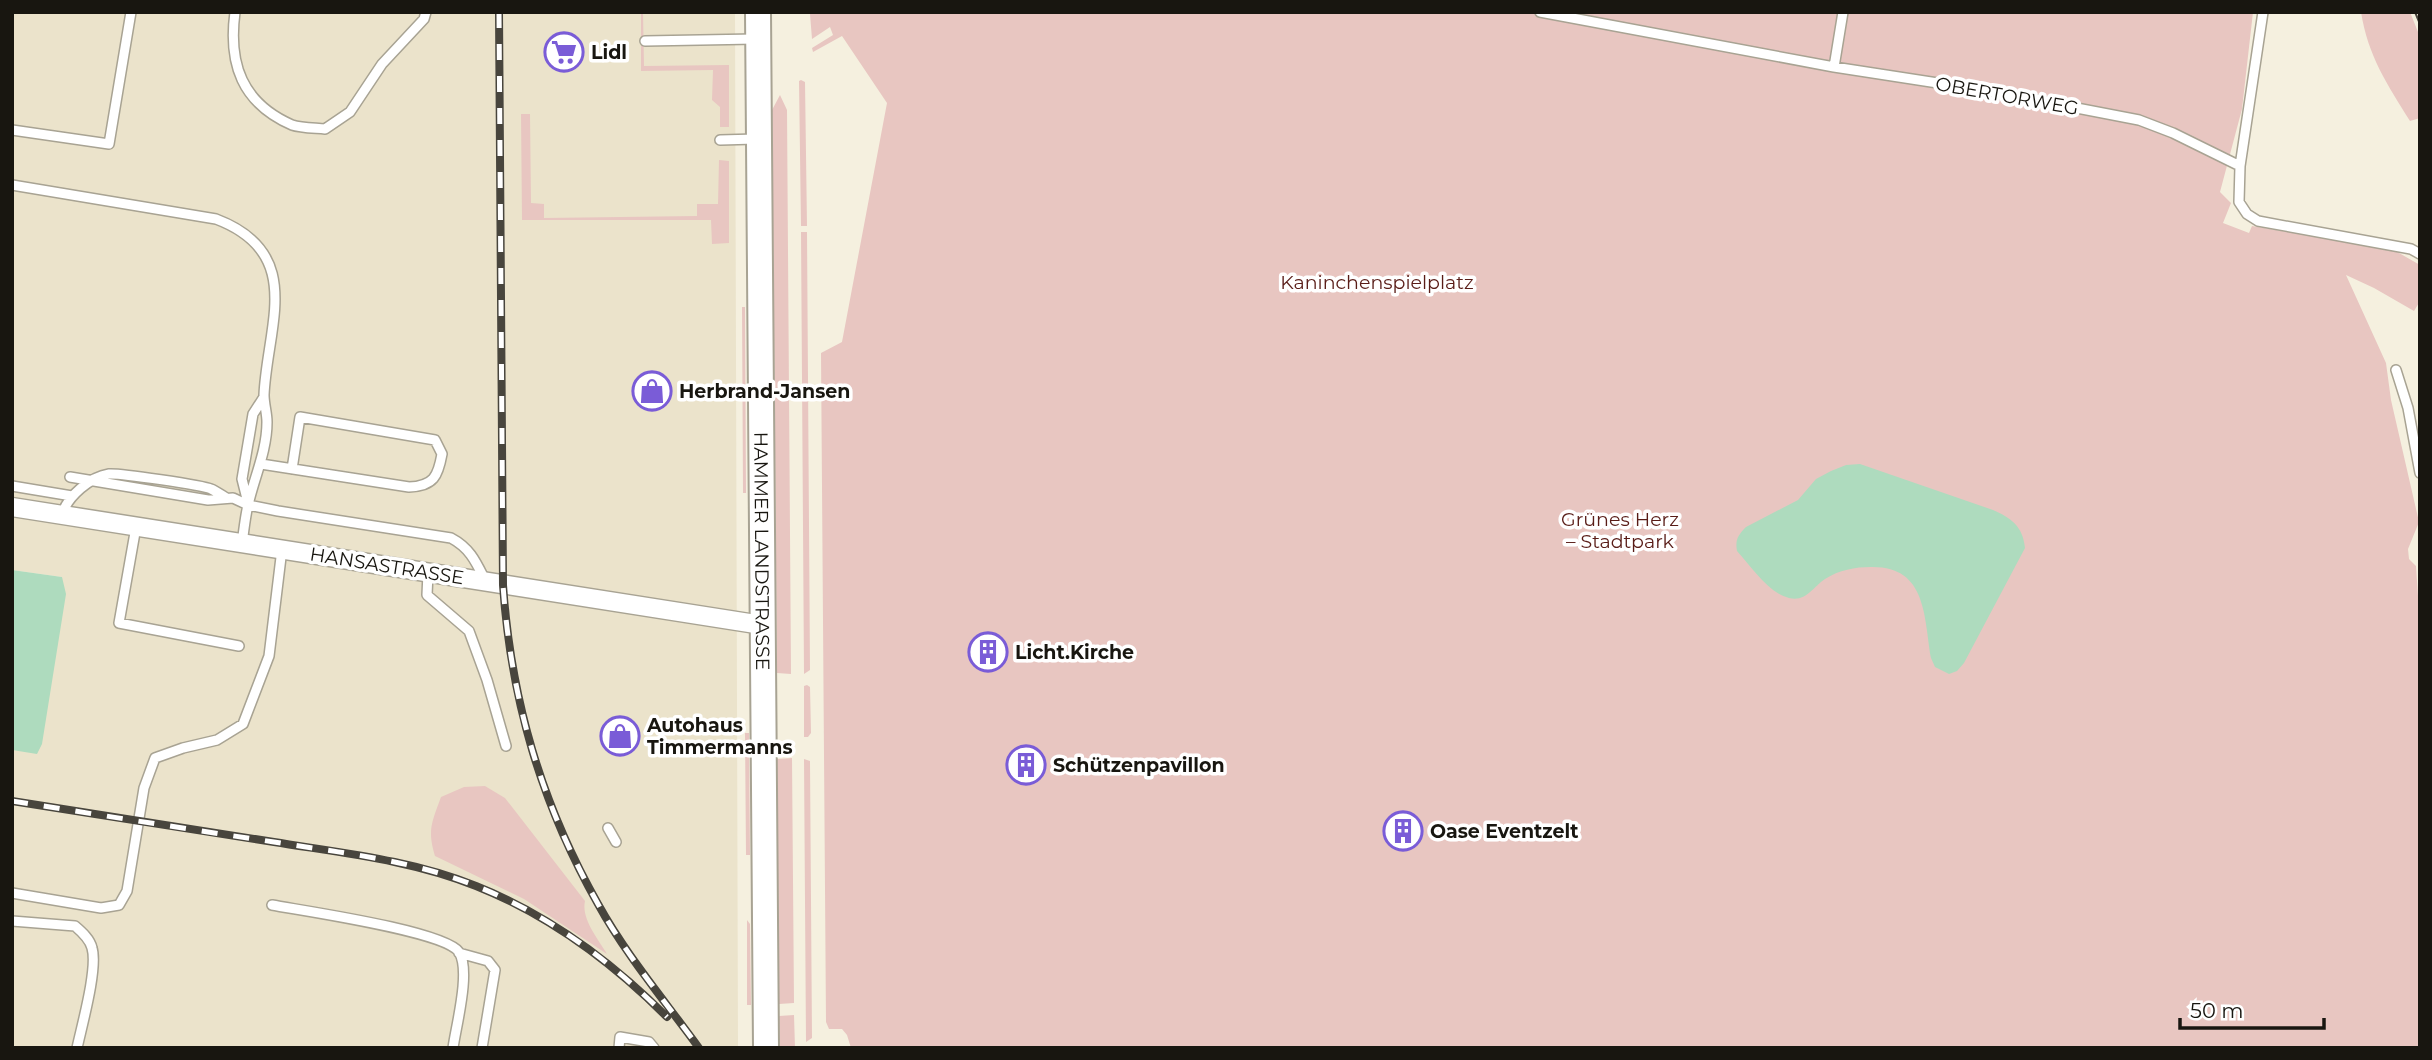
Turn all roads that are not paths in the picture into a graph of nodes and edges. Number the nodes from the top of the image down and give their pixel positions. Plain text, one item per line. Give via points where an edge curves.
1 (131, 12) edge
2 (235, 12) edge
3 (426, 12) edge
4 (758, 12) edge
5 (1540, 12) edge
6 (1843, 12) edge
7 (2263, 12) edge
8 (758, 39) junction
9 (645, 41) dead end
10 (1834, 67) junction
11 (12, 130) edge
12 (758, 139) junction
13 (720, 140) dead end
14 (2240, 166) junction
15 (12, 185) edge
16 (2420, 254) edge
17 (2396, 370) dead end
18 (264, 397) junction
19 (261, 464) junction
20 (292, 469) junction
21 (2420, 473) edge
22 (70, 477) dead end
23 (93, 481) junction
24 (12, 486) edge
25 (72, 496) junction
26 (248, 505) junction
27 (12, 507) edge
28 (62, 514) junction
29 (136, 527) junction
30 (242, 543) junction
31 (282, 549) junction
32 (428, 573) junction
33 (485, 582) junction
34 (762, 625) junction
35 (239, 646) dead end
36 (506, 746) dead end
37 (608, 828) dead end
38 (616, 842) dead end
39 (12, 893) edge
40 (272, 905) dead end
41 (12, 921) edge
42 (459, 953) junction
43 (77, 1048) edge
44 (453, 1048) edge
45 (482, 1048) edge
46 (619, 1048) edge
47 (654, 1048) edge
48 (765, 1048) edge

1 - 11 lane via 109,144
2 - 3 lane via 232,37 240,78 254,100 293,125 325,129 350,112 382,64 425,19
4 - 8 main road, HAMMER LANDSTRASSE
5 - 10 lane, OBERTORWEG
6 - 10 lane
7 - 14 lane
8 - 9 lane
8 - 12 main road, HAMMER LANDSTRASSE
10 - 14 lane, OBERTORWEG via 2139,120
12 - 13 lane
12 - 34 main road, HAMMER LANDSTRASSE
14 - 16 lane via 2239,202 2258,222
15 - 18 lane via 202,215 228,223 248,236 267,261 276,293
17 - 21 lane
18 - 19 lane via 267,422
18 - 26 lane via 253,414 242,479
19 - 20 lane
19 - 26 lane
20 - 20 lane via 424,487 437,476 442,454 435,440 300,417
22 - 23 lane
23 - 25 lane
23 - 26 lane via 109,474 210,489
24 - 25 lane
25 - 28 lane
26 - 30 lane
26 - 33 lane via 451,538 472,554
27 - 28 street, HANSASTRASSE
28 - 29 street, HANSASTRASSE
29 - 30 street, HANSASTRASSE
29 - 35 lane via 119,623
30 - 31 street, HANSASTRASSE
31 - 32 street, HANSASTRASSE
31 - 39 lane via 270,656 243,724 217,740 155,758 144,788 127,891 118,905 101,908
32 - 33 street, HANSASTRASSE
32 - 36 lane via 427,595 468,631 488,680
33 - 34 street, HANSASTRASSE
34 - 48 main road, HAMMER LANDSTRASSE
37 - 38 lane
40 - 42 lane via 417,933 450,944
41 - 43 lane via 75,926 89,941 93,964
42 - 44 lane via 464,967
42 - 45 lane via 488,961 495,970
46 - 47 lane via 620,1037 649,1042

